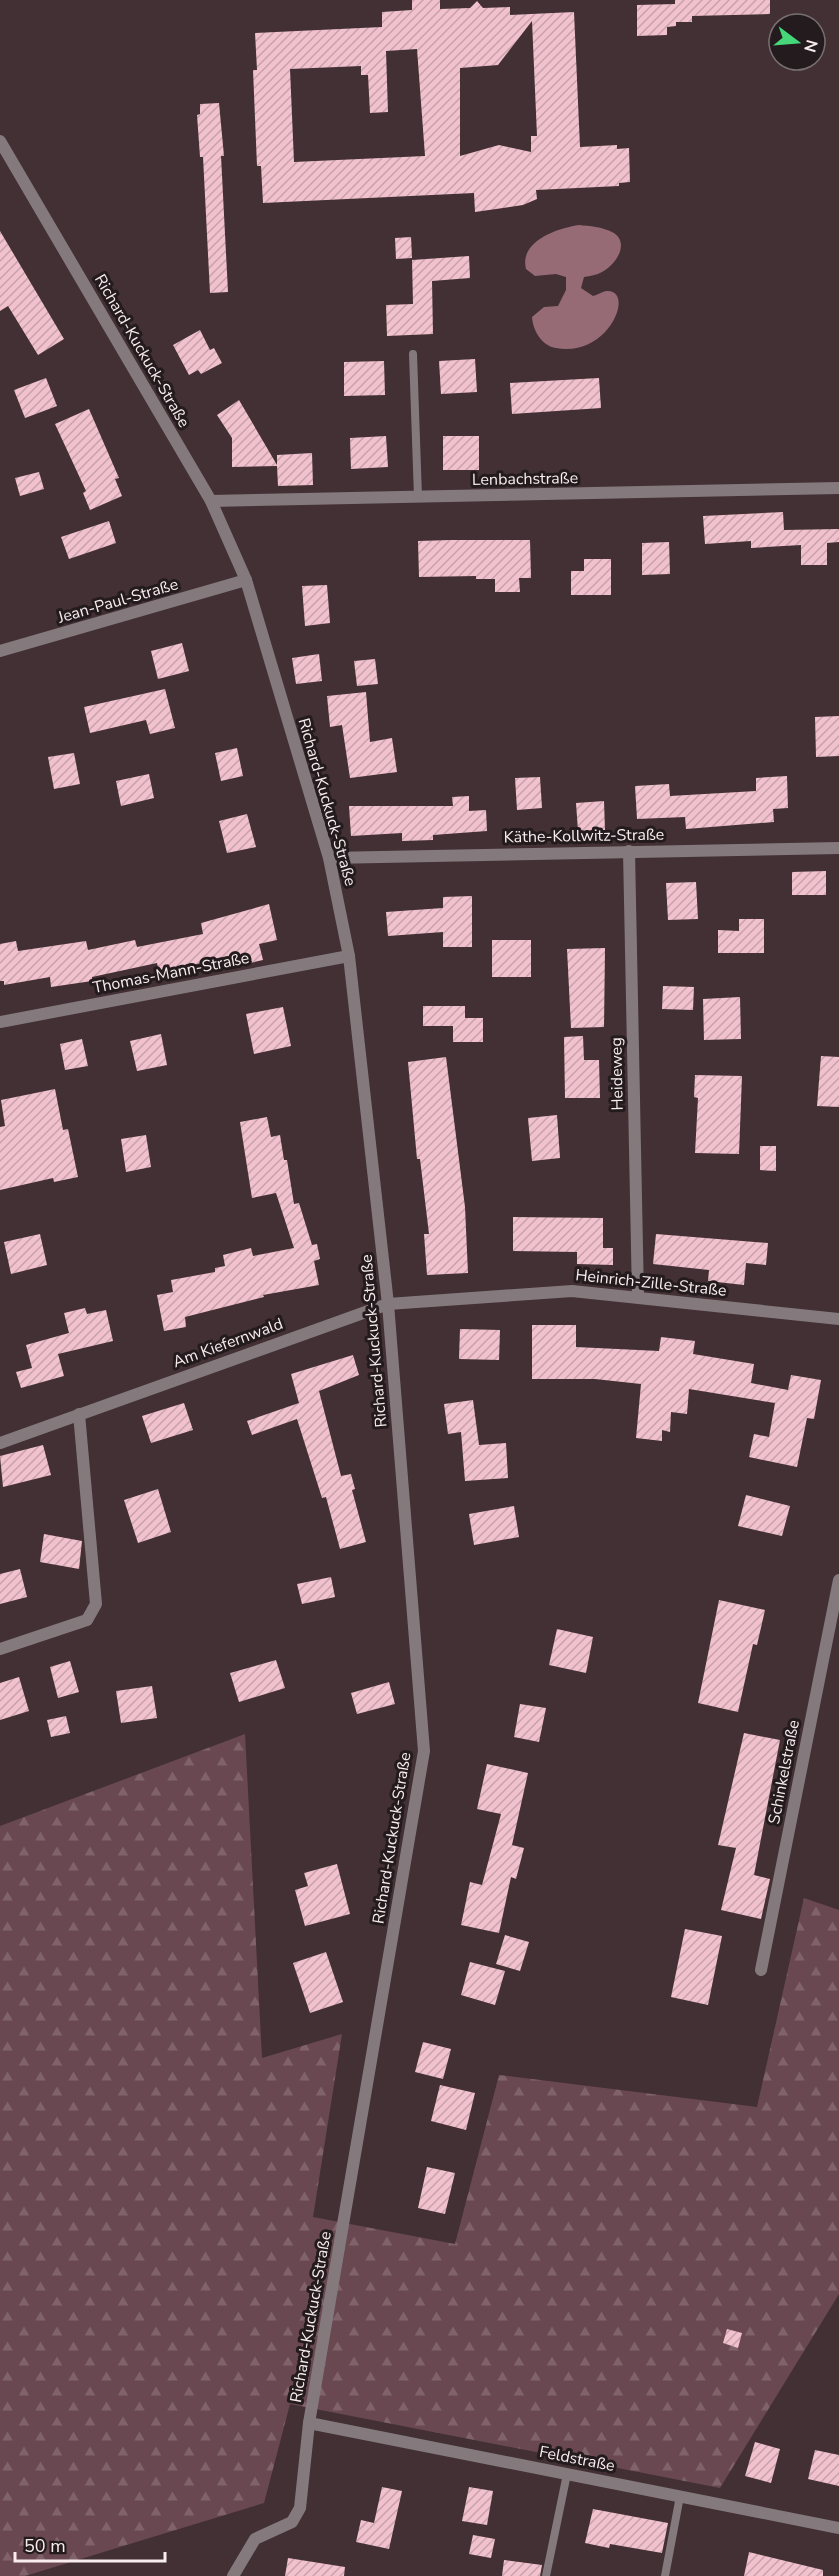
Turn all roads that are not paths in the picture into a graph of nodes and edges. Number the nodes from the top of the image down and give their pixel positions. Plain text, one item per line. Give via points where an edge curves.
1 (2, 149) edge
2 (413, 354) dead end
3 (839, 488) edge
4 (418, 497) junction
5 (211, 501) junction
6 (246, 580) junction
7 (0, 651) edge
8 (839, 848) edge
9 (629, 851) junction
10 (329, 858) junction
11 (349, 956) junction
12 (0, 1022) edge
13 (638, 1297) junction
14 (388, 1304) junction
15 (839, 1319) edge
16 (79, 1414) junction
17 (0, 1443) edge
18 (839, 1580) edge
19 (0, 1649) edge
20 (761, 1970) dead end
21 (309, 2423) junction
22 (567, 2474) junction
23 (680, 2496) junction
24 (839, 2528) edge
25 (233, 2576) edge
26 (546, 2576) edge
27 (665, 2576) edge

1 - 5 street, Richard-Kuckuck-Straße
2 - 4 lane
3 - 4 street, Lenbachstraße
4 - 5 street, Lenbachstraße
5 - 6 street, Richard-Kuckuck-Straße
6 - 7 street, Jean-Paul-Straße
6 - 10 street, Richard-Kuckuck-Straße
8 - 9 street, Käthe-Kollwitz-Straße
9 - 10 street, Käthe-Kollwitz-Straße
9 - 13 street, Heideweg
10 - 11 street, Richard-Kuckuck-Straße
11 - 12 street, Thomas-Mann-Straße
11 - 14 street, Richard-Kuckuck-Straße
13 - 14 street, Heinrich-Zille-Straße via 572,1291
13 - 15 street, Heinrich-Zille-Straße
14 - 16 street, Am Kiefernwald
14 - 21 street, Richard-Kuckuck-Straße via 424,1751
16 - 17 street, Am Kiefernwald
16 - 19 street via 96,1604 87,1620
18 - 20 street, Schinkelstraße
21 - 22 street, Feldstraße
21 - 25 street, Richard-Kuckuck-Straße via 300,2508 292,2522 255,2539
22 - 23 street, Feldstraße
22 - 26 lane
23 - 24 street, Feldstraße
23 - 27 lane

